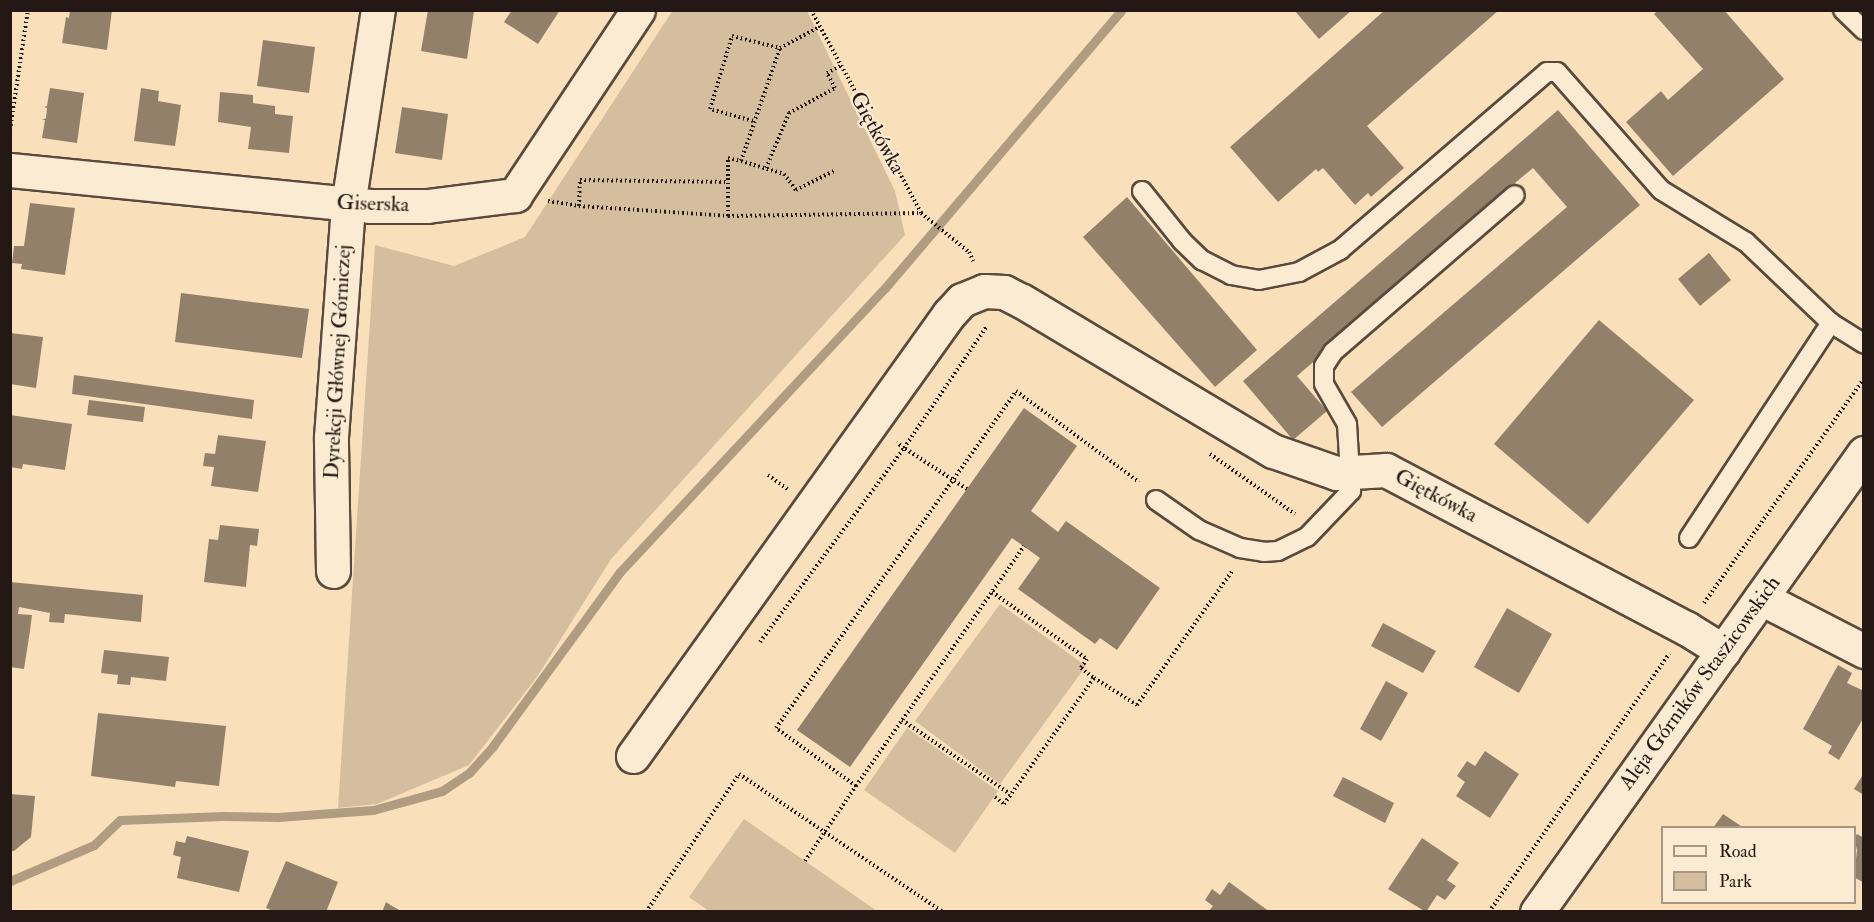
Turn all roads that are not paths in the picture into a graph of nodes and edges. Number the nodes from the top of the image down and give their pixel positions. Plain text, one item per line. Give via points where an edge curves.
1 (378, 10) edge
2 (638, 10) edge
3 (1843, 10) edge
4 (1863, 30) edge
5 (10, 170) edge
6 (1142, 191) dead end
7 (1515, 195) dead end
8 (348, 205) junction
9 (1831, 323) junction
10 (1863, 344) edge
11 (1863, 453) edge
12 (1352, 470) junction
13 (1156, 500) road end
14 (1689, 538) dead end
15 (333, 571) dead end
16 (1761, 598) junction
17 (1723, 651) junction
18 (1863, 651) edge
19 (633, 756) dead end
20 (1537, 912) edge

1 - 8 street, Dyrekcji Głównej Górniczej
2 - 8 street, Giserska via 515,195 427,206
3 - 4 lane
5 - 8 street, Giserska
6 - 9 lane via 1182,241 1202,260 1221,270 1259,280 1299,272 1340,250 1547,72 1557,72 1660,190 1746,242
7 - 12 lane via 1333,352 1324,366 1324,384 1347,424
8 - 15 street, Dyrekcji Głównej Górniczej via 331,437
9 - 10 lane
9 - 14 lane
11 - 16 street, Aleja Górników Staszicowskich
12 - 13 lane via 1351,491 1307,537 1278,551 1247,549 1199,530
12 - 17 street, Giętkówka via 1386,470
12 - 19 street, Giętkówka via 1336,473 1273,451 1004,292 987,306 962,300
16 - 17 street, Aleja Górników Staszicowskich
16 - 18 street
17 - 20 street, Aleja Górników Staszicowskich

